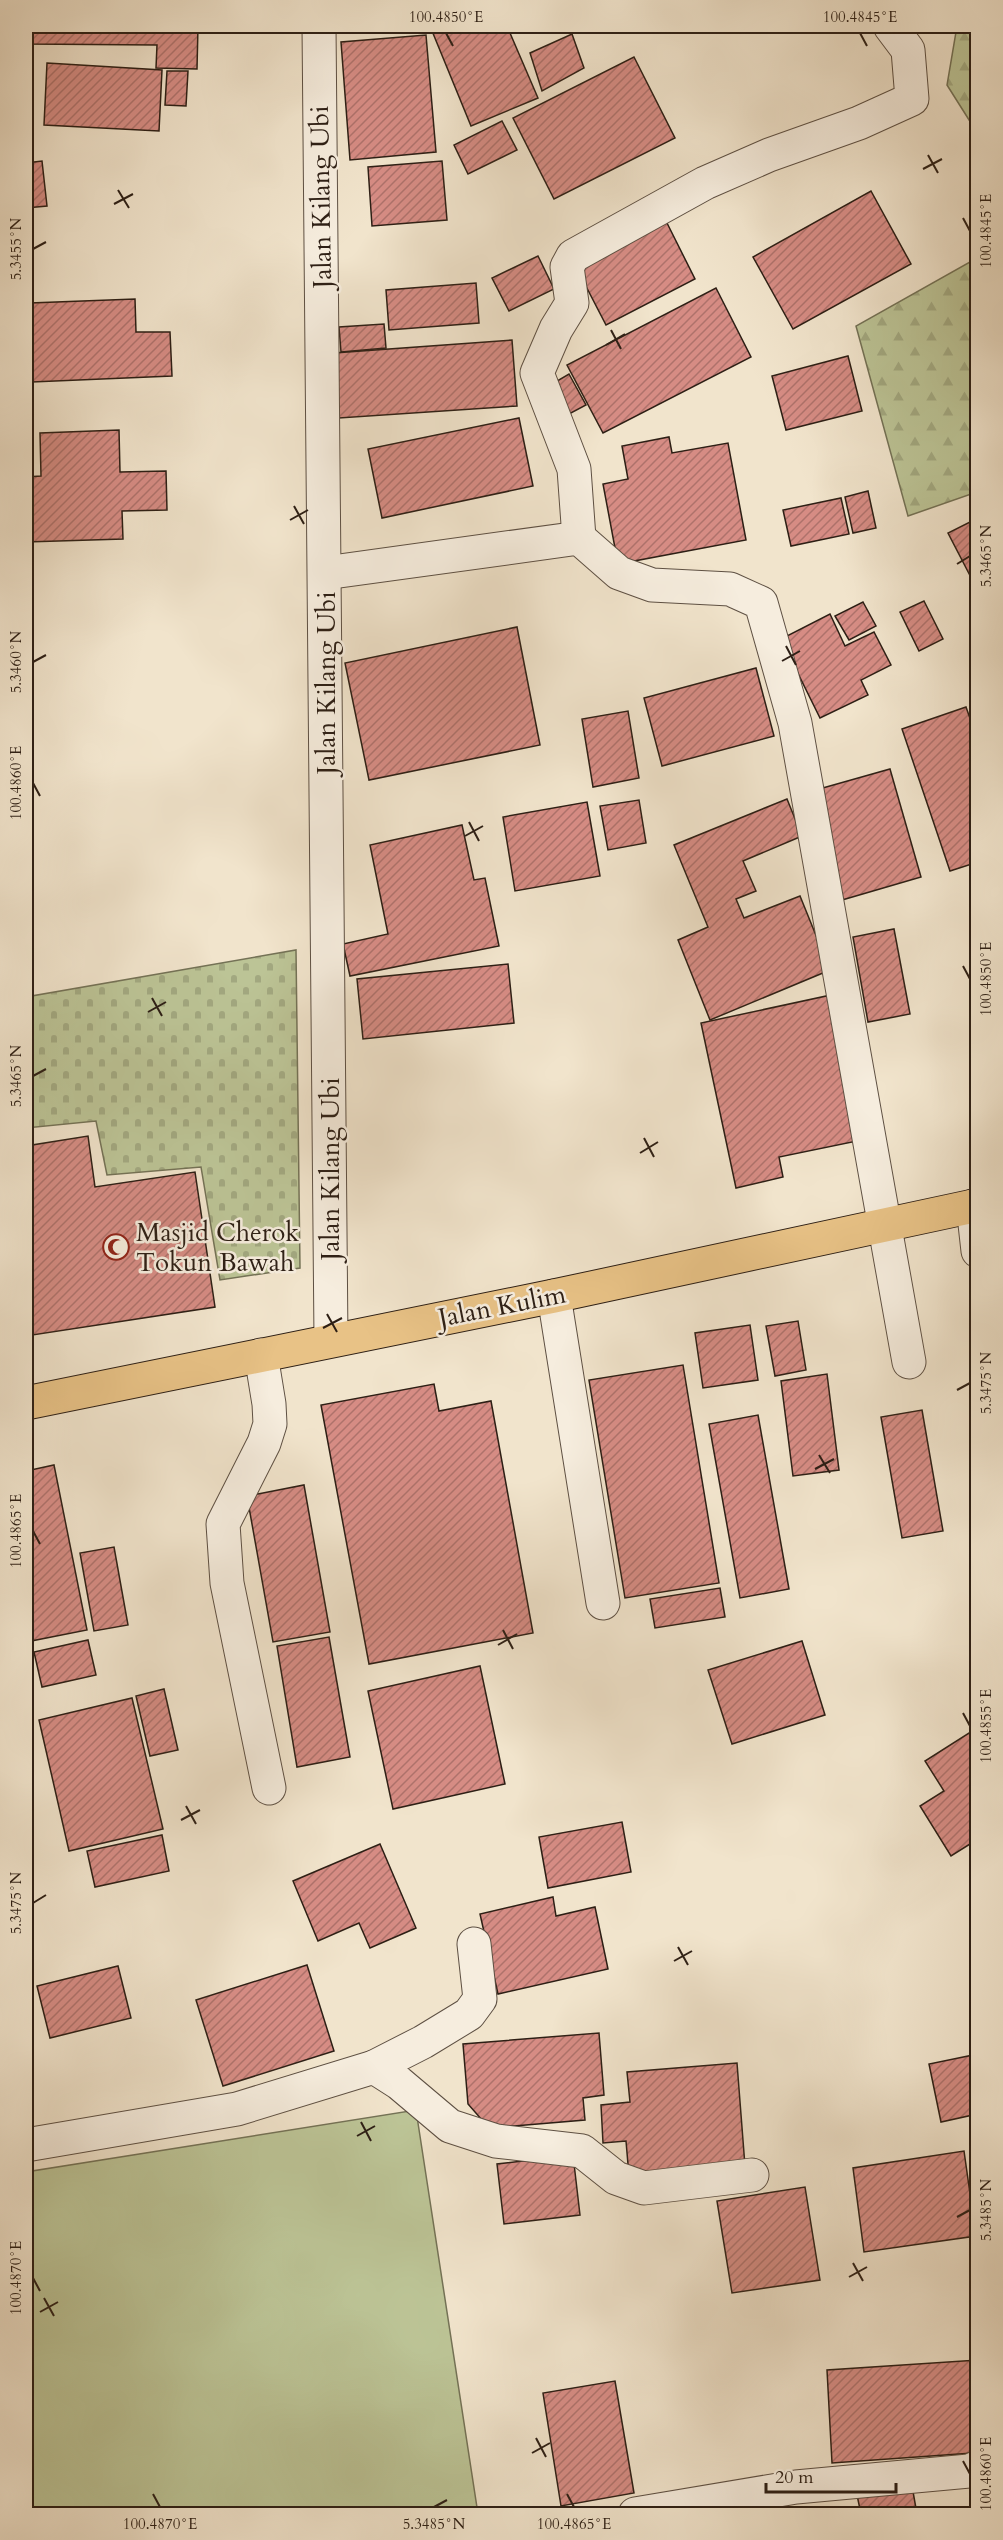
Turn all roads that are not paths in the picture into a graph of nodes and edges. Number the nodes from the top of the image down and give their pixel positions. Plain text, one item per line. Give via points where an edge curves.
1 (319, 26) edge
2 (890, 26) edge
3 (579, 538) junction
4 (325, 573) junction
5 (975, 1206) edge
6 (883, 1226) junction
7 (978, 1251) edge
8 (554, 1296) junction
9 (331, 1340) junction
10 (261, 1355) junction
11 (909, 1362) dead end
12 (26, 1403) edge
13 (603, 1603) dead end
14 (269, 1788) dead end
15 (474, 1944) dead end
16 (374, 2067) junction
17 (26, 2145) edge
18 (752, 2175) dead end
19 (978, 2467) edge
20 (642, 2514) edge

1 - 4 street, Jalan Kilang Ubi
2 - 3 street via 908,50 912,99 705,183 573,256 567,267 572,303 537,373 574,468
3 - 4 street
3 - 6 street via 619,573 652,585 730,589 761,603 795,723
4 - 9 street, Jalan Kilang Ubi
5 - 6 main road, Jalan Kulim
5 - 7 street
6 - 8 main road, Jalan Kulim
6 - 11 street
8 - 9 main road, Jalan Kulim
8 - 13 street
9 - 10 main road, Jalan Kulim
10 - 12 main road, Jalan Kulim
10 - 14 street via 270,1424 223,1524 227,1583
15 - 16 street via 480,1999 469,2014
16 - 17 street via 237,2109
16 - 18 street via 450,2126 496,2141 582,2151 616,2178 644,2188
19 - 20 street via 796,2487

